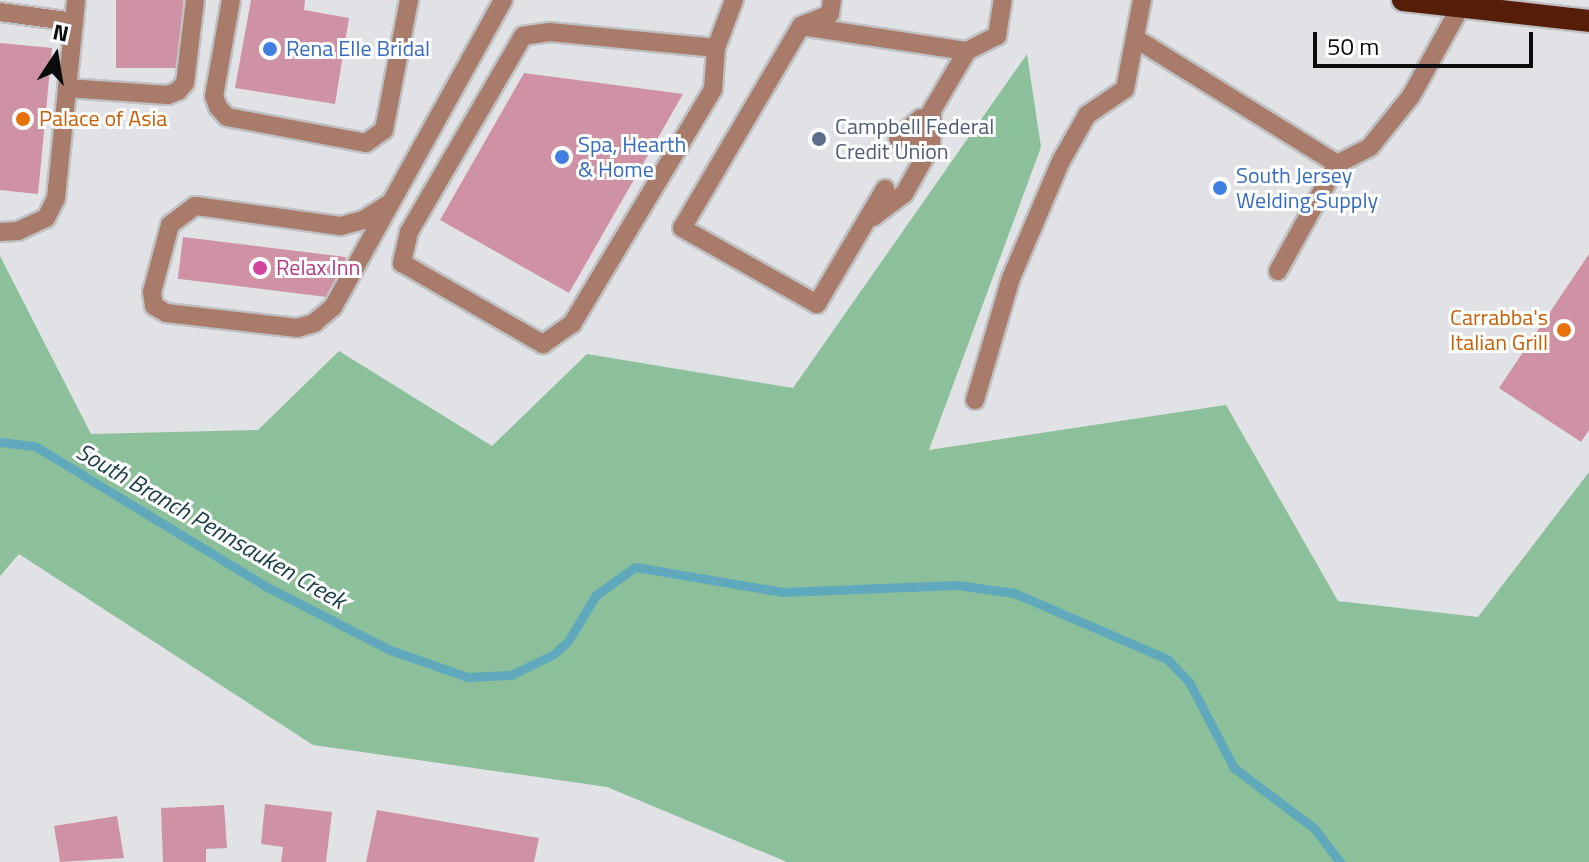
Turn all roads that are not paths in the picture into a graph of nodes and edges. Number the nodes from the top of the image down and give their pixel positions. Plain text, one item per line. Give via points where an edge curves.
1 (76, 0) edge
2 (195, 0) edge
3 (231, 0) edge
4 (409, 0) edge
5 (503, 0) edge
6 (734, 0) edge
7 (832, 0) edge
8 (1003, 0) edge
9 (1142, 0) edge
10 (1403, 0) edge
11 (1461, 6) junction
12 (0, 12) edge
13 (1589, 21) edge
14 (74, 22) junction
15 (801, 26) junction
16 (1138, 40) junction
17 (716, 48) junction
18 (967, 51) junction
19 (67, 88) junction
20 (933, 108) junction
21 (905, 141) dead end
22 (1337, 164) junction
23 (880, 184) dead end
24 (387, 205) junction
25 (864, 224) junction
26 (0, 232) edge
27 (1278, 271) dead end
28 (975, 400) dead end

1 - 14 lane
2 - 19 lane via 185,83 178,91 168,95
3 - 4 lane via 214,96 227,117 366,143 384,130
5 - 24 lane
6 - 17 lane
7 - 15 lane via 830,14
8 - 18 lane via 997,36
9 - 16 lane
10 - 11 highway
11 - 13 highway
11 - 22 lane via 1411,96 1370,147
12 - 14 lane
14 - 19 lane
15 - 18 lane
15 - 25 lane via 682,228 817,304
16 - 22 lane
16 - 28 lane via 1125,89 1087,115 1061,161 1011,278
17 - 17 lane via 713,89 563,331 543,344 402,263 409,232 523,36 550,32
18 - 20 lane
19 - 26 lane via 56,198 46,218 18,231
20 - 21 lane
20 - 25 lane via 931,146 904,194
22 - 27 lane
23 - 25 lane
24 - 24 lane via 340,226 195,206 170,225 152,292 154,306 166,313 297,328 314,323 333,307

